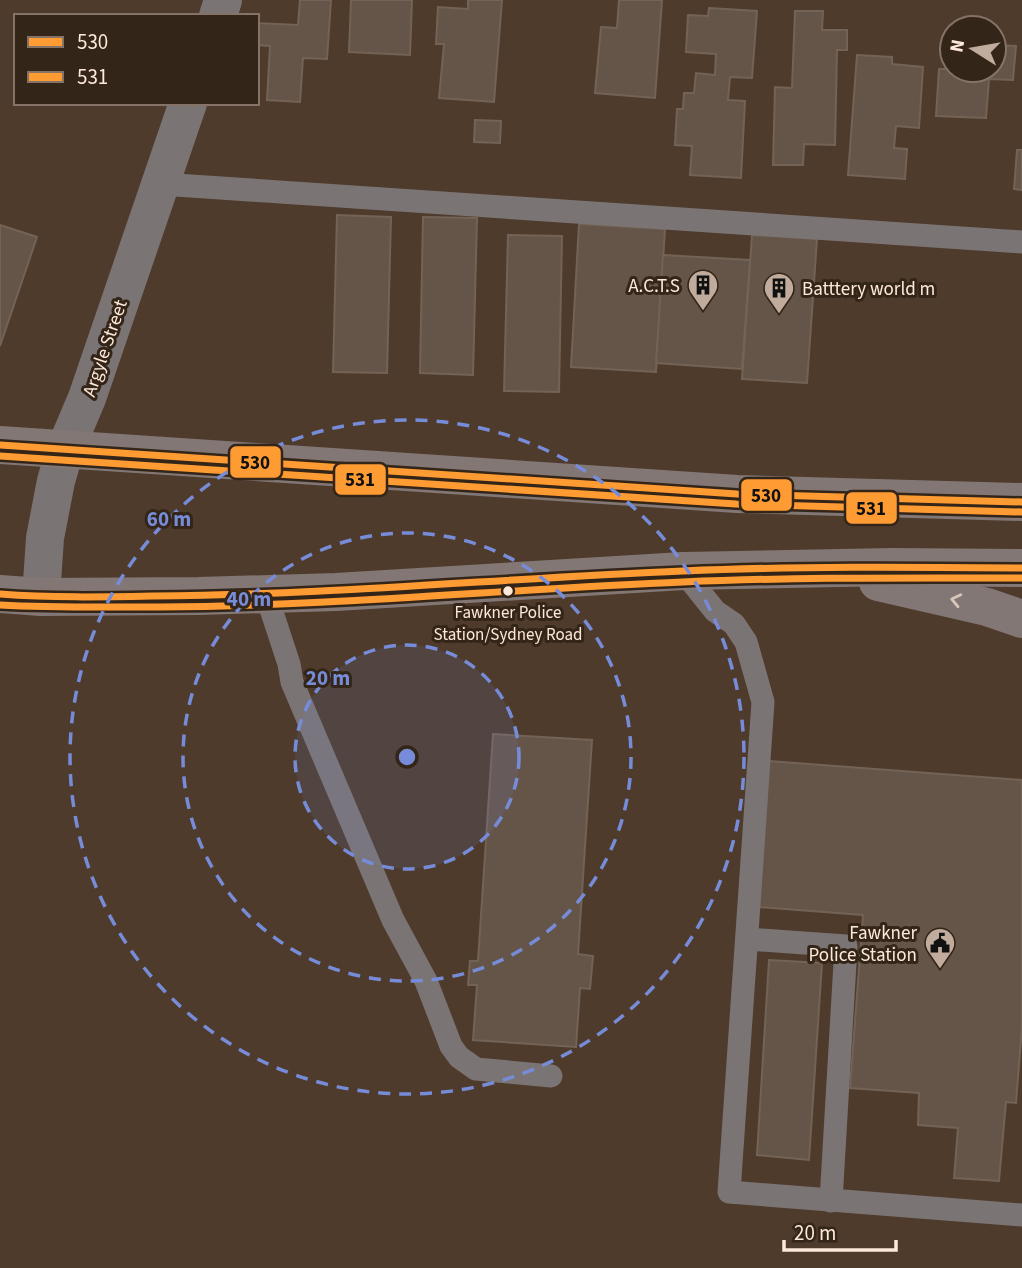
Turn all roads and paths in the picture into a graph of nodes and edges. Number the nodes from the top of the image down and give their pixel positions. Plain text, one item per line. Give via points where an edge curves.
1 (187, 105) edge
2 (161, 184) junction
3 (1022, 243) edge
4 (0, 445) edge
5 (65, 450) junction
6 (1022, 502) edge
7 (821, 568) junction
8 (1022, 568) edge
9 (683, 571) junction
10 (0, 594) edge
11 (266, 594) junction
12 (41, 597) junction
13 (1022, 619) edge
14 (747, 939) junction
15 (551, 1076) dead end
16 (831, 1201) junction
17 (1022, 1215) edge

1 - 2 street, Argyle Street
2 - 3 lane
2 - 5 street, Argyle Street
4 - 5 highway
5 - 6 highway via 737,494
5 - 12 street, Argyle Street via 46,538
7 - 8 highway
7 - 9 highway
13 -> 7 highway
9 - 11 highway
9 - 14 lane via 746,642 763,702
10 - 12 highway
11 - 12 highway
11 - 15 lane via 292,681 451,1046 476,1069
14 - 16 lane via 846,946
14 - 16 lane via 729,1192
16 - 17 lane

